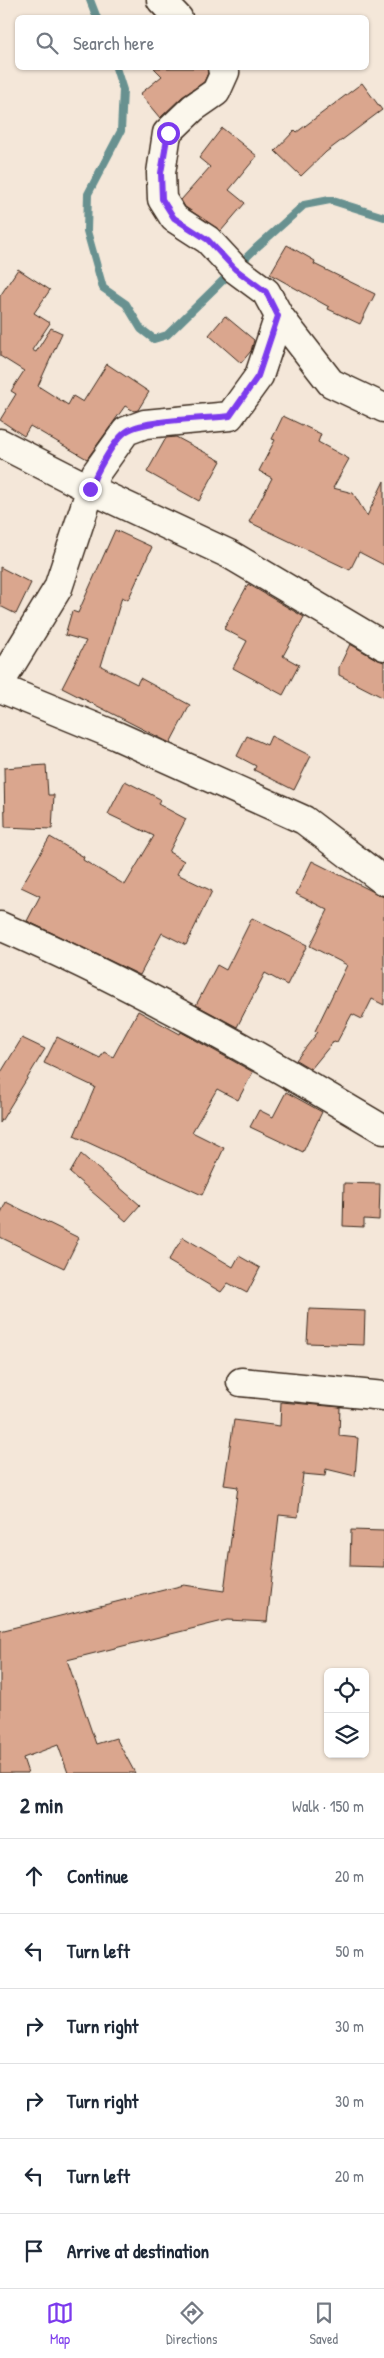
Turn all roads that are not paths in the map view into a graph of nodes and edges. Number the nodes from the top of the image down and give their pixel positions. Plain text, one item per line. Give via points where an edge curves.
1 (161, 0) edge
2 (175, 15) edge
3 (224, 70) edge
4 (278, 316) junction
5 (384, 408) edge
6 (0, 443) edge
7 (90, 489) junction
8 (384, 646) edge
9 (0, 683) edge
10 (0, 688) edge
11 (384, 881) edge
12 (0, 926) edge
13 (384, 1130) edge
14 (241, 1382) dead end
15 (384, 1396) edge

1 - 2 street
3 - 4 street via 216,92 193,108 168,133 161,173 162,199 174,218 208,240 233,266 266,292
4 - 5 street via 331,383
4 - 7 street via 258,376 230,416 145,424 126,431 96,473
6 - 7 street
7 - 8 street via 229,554
7 - 9 street via 58,588
10 - 11 street via 117,736 304,820
12 - 13 street via 175,1012 287,1072
14 - 15 street

